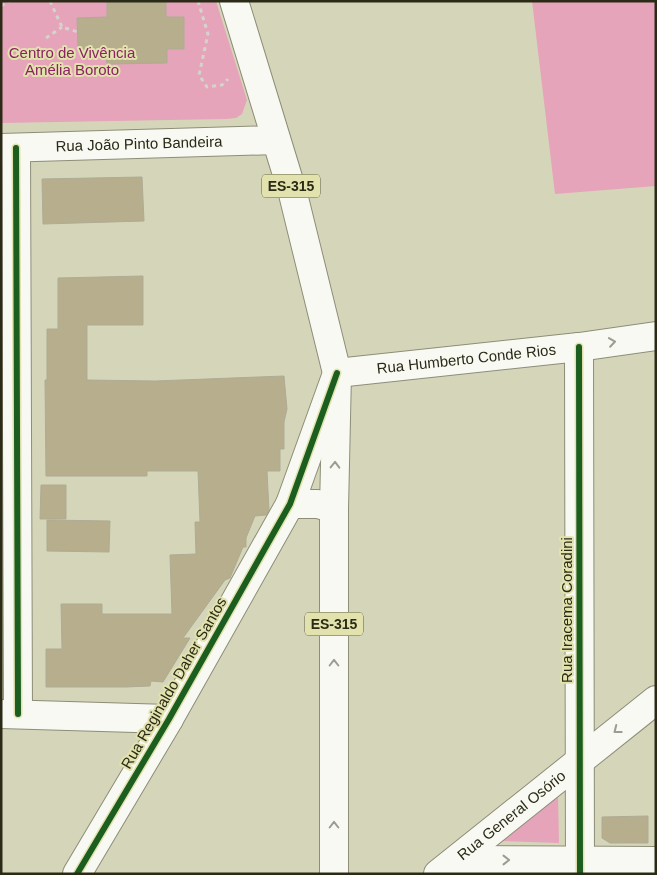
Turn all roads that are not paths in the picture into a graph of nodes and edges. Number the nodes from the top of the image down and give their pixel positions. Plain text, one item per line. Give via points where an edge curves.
1 (234, 1) edge
2 (276, 140) junction
3 (9, 148) edge
4 (656, 336) edge
5 (579, 347) junction
6 (337, 373) junction
7 (290, 504) junction
8 (334, 509) junction
9 (656, 700) edge
10 (10, 714) edge
11 (169, 719) junction
12 (579, 759) junction
13 (656, 861) edge
14 (448, 867) edge
15 (580, 867) edge
16 (77, 874) edge
17 (334, 874) edge

1 - 2 street, ES-315
2 - 3 street, Rua João Pinto Bandeira
2 - 6 street, ES-315 via 293,194
3 - 10 street
5 -> 4 street, Rua Humberto Conde Rios
5 - 6 street, Rua Humberto Conde Rios
5 - 12 street, Rua Iracema Coradini
6 - 7 street, Rua Reginaldo Daher Santos
8 -> 6 street, ES-315
7 - 8 street via 318,504
7 - 11 street, Rua Reginaldo Daher Santos
17 -> 8 street, ES-315
9 -> 12 street, Rua General Osório
10 - 11 street
11 - 16 street, Rua Reginaldo Daher Santos
12 - 14 street, Rua General Osório
12 - 15 street, Rua Iracema Coradini
13 - 15 street
14 -> 15 street

